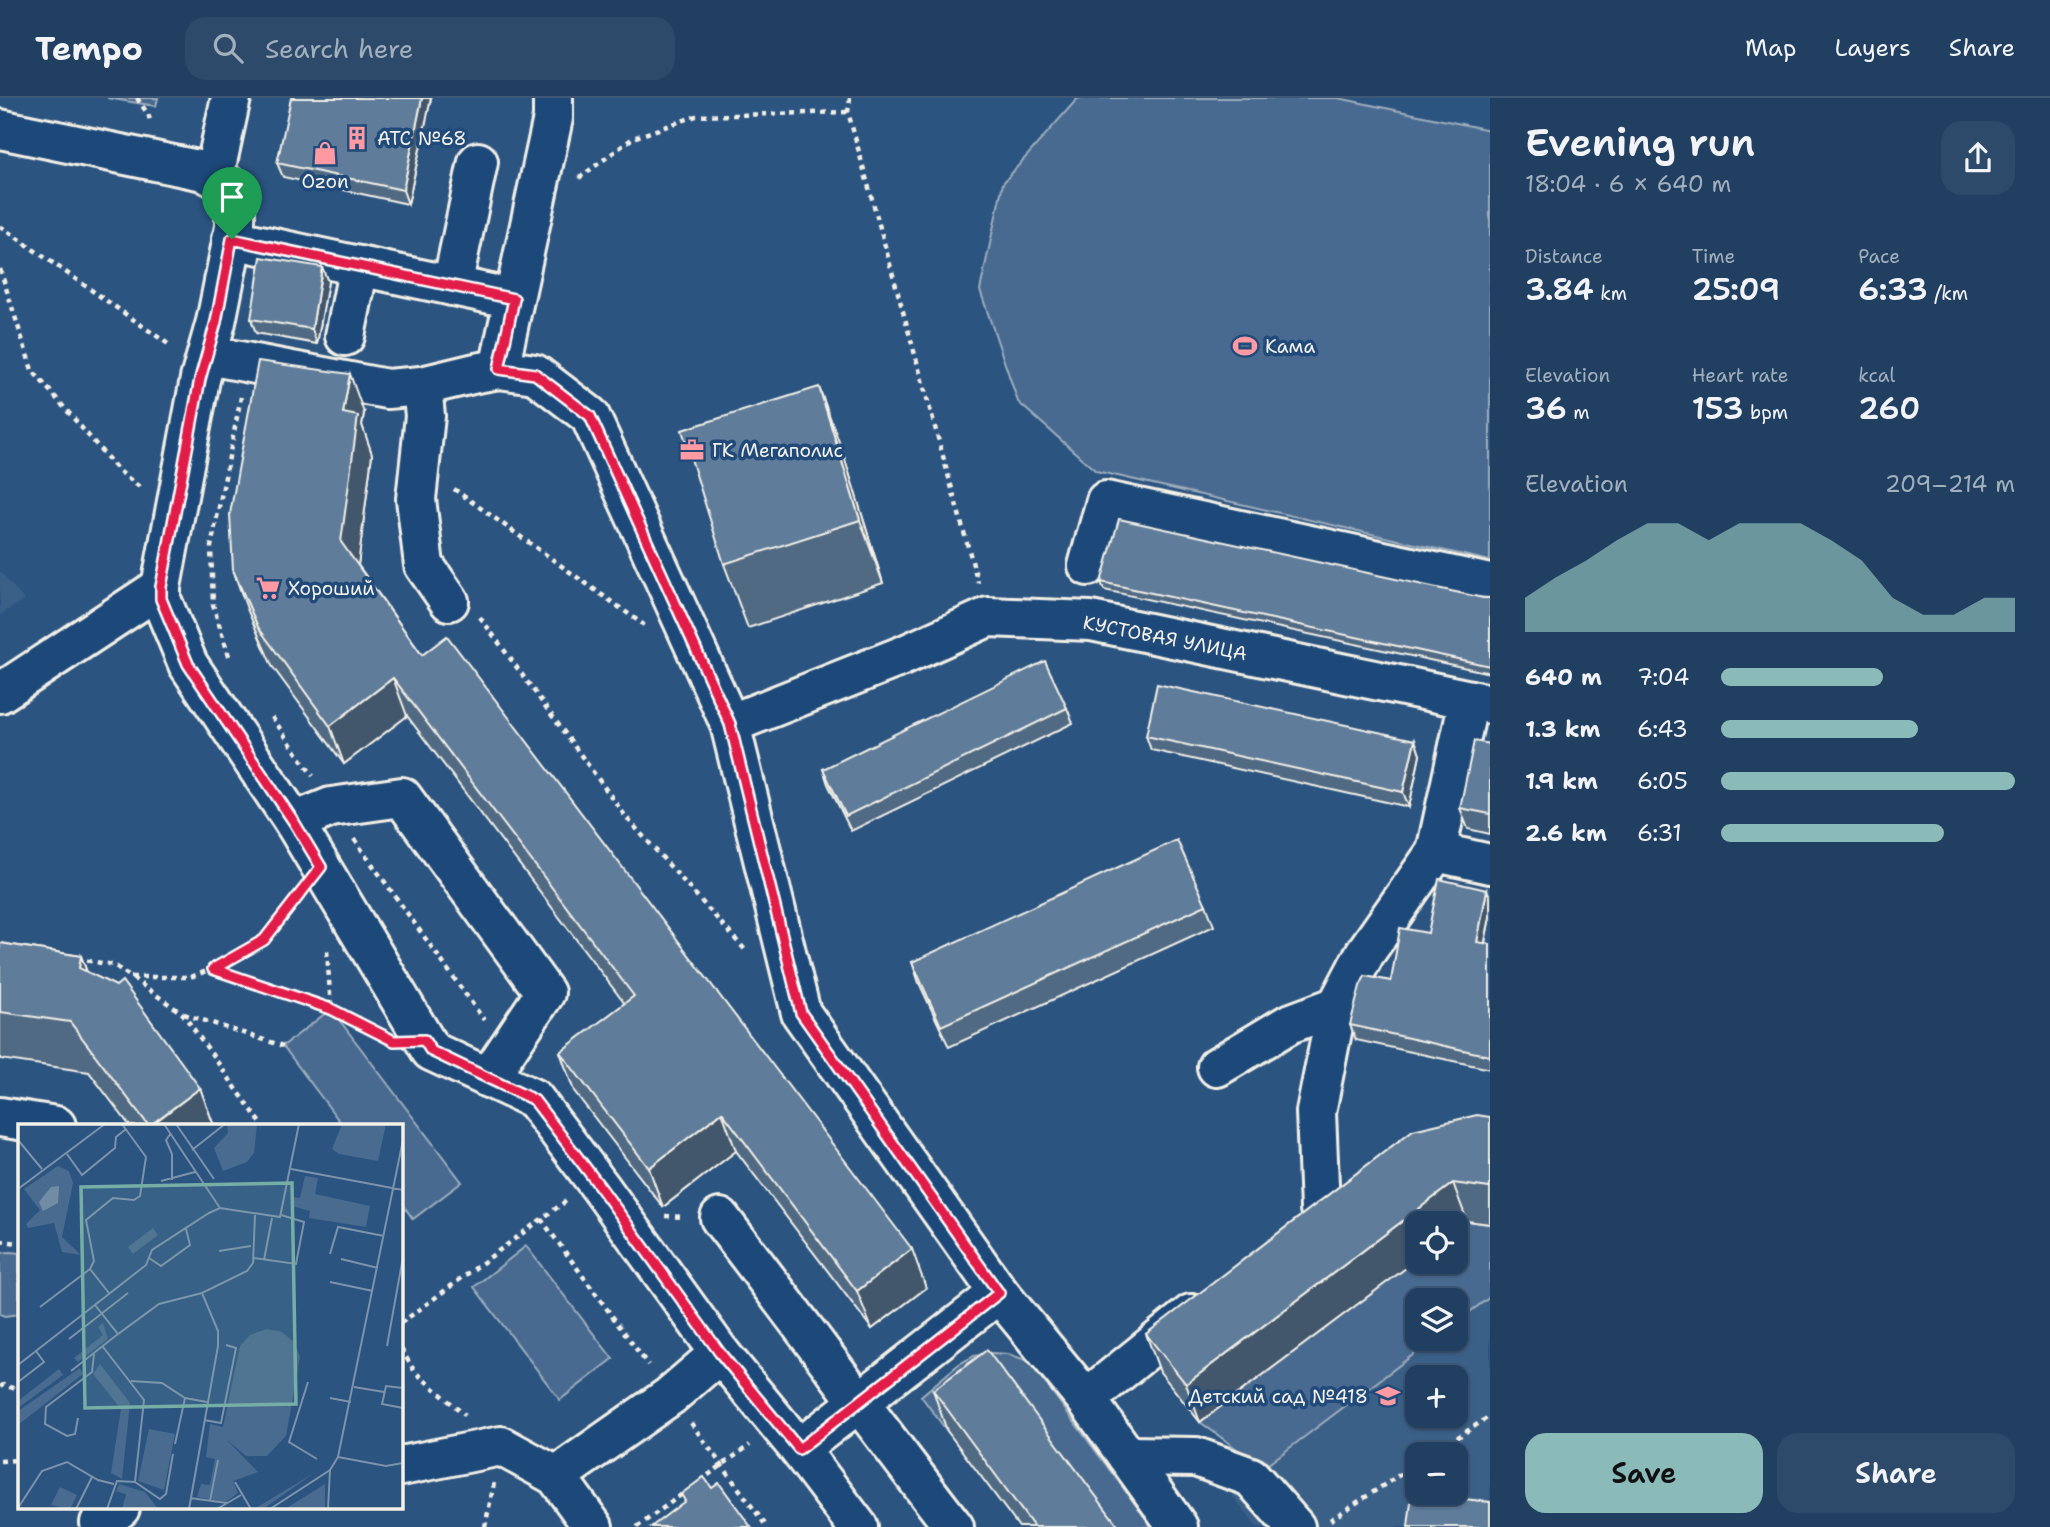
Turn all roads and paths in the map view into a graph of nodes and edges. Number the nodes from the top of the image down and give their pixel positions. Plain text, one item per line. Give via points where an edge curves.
1 (231, 98) edge
2 (553, 98) edge
3 (850, 98) edge
4 (848, 112) junction
5 (0, 128) edge
6 (478, 162) dead end
7 (214, 176) junction
8 (575, 189) dead end
9 (232, 239) junction
10 (359, 266) junction
11 (0, 269) edge
12 (452, 286) junction
13 (514, 299) junction
14 (345, 336) dead end
15 (212, 339) junction
16 (499, 369) junction
17 (422, 386) junction
18 (420, 464) junction
19 (173, 516) junction
20 (1088, 566) dead end
21 (1490, 584) edge
22 (161, 587) junction
23 (449, 601) joint
24 (988, 617) junction
25 (650, 630) dead end
26 (0, 694) edge
27 (1480, 702) edge
28 (730, 724) junction
29 (294, 822) junction
30 (1436, 852) junction
31 (1490, 864) edge
32 (321, 867) junction
33 (76, 959) edge
34 (755, 961) dead end
35 (213, 969) junction
36 (130, 977) junction
37 (1337, 1006) junction
38 (183, 1014) junction
39 (424, 1040) junction
40 (282, 1046) dead end
41 (1217, 1067) dead end
42 (488, 1078) junction
43 (0, 1117) edge
44 (44, 1124) edge
45 (262, 1124) edge
46 (595, 1179) junction
47 (1355, 1187) edge
48 (720, 1219) dead end
49 (0, 1241) edge
50 (18, 1243) edge
51 (999, 1293) junction
52 (1214, 1296) edge
53 (402, 1323) edge
54 (402, 1351) edge
55 (720, 1353) junction
56 (0, 1387) edge
57 (18, 1390) edge
58 (1086, 1399) junction
59 (859, 1401) junction
60 (1490, 1416) edge
61 (789, 1436) junction
62 (1450, 1442) edge
63 (501, 1446) junction
64 (1127, 1456) junction
65 (18, 1460) edge
66 (0, 1461) edge
67 (402, 1466) edge
68 (1405, 1471) edge
69 (556, 1476) junction
70 (593, 1527) edge
71 (638, 1527) edge
72 (858, 1527) edge
73 (954, 1527) edge
74 (1178, 1527) edge
75 (1295, 1527) edge
76 (1320, 1527) edge

1 - 7 street
2 - 13 street
3 - 4 path
4 - 8 path via 696,116 633,138 580,177
4 - 24 path
5 - 7 street
6 - 12 street
7 - 9 street via 225,183 235,204
9 - 10 street
9 - 15 street
10 - 12 street
10 - 14 street
11 - 19 path via 32,370 118,470
12 - 13 street
13 - 16 street
15 - 17 street via 387,389
15 - 19 street
16 - 17 street
16 - 28 street via 535,374 590,416
17 - 18 street via 425,416
18 - 23 street via 415,499 424,565
18 - 25 path
19 - 22 street
20 - 21 street via 1106,501
22 - 26 street
22 - 29 street via 161,599 188,664
23 - 34 path via 470,603 626,817
24 - 27 street, КУСТОВАЯ УЛИЦА via 1091,621
24 - 28 street, КУСТОВАЯ УЛИЦА
27 - 30 street
28 - 51 street via 801,1013
29 - 32 street
29 - 42 street via 331,807 402,797 545,993
30 - 31 street
30 - 37 street via 1365,953
32 - 35 path via 264,940
32 - 39 street
33 - 36 path via 114,965
35 - 36 path via 190,977
35 - 39 path via 331,1009 394,1041
36 - 38 path
37 - 41 street via 1289,1024
37 - 47 street via 1316,1112 1309,1218
38 - 40 path
38 - 45 path
39 - 42 street via 431,1051
42 - 46 street via 534,1100
43 - 44 street
46 - 53 path
46 - 55 street
48 - 59 street
49 - 50 path
51 - 58 street
51 - 59 street
52 - 58 street
54 - 63 path via 415,1372
55 - 61 street
55 - 69 street via 670,1396
56 - 57 path
58 - 64 street
59 - 61 street
59 - 73 street
60 - 62 path
61 - 71 path
61 - 72 street
63 - 67 street
63 - 69 street
64 - 74 street
64 - 75 street via 1196,1457 1251,1478
65 - 66 path
68 - 76 path
69 - 70 street

